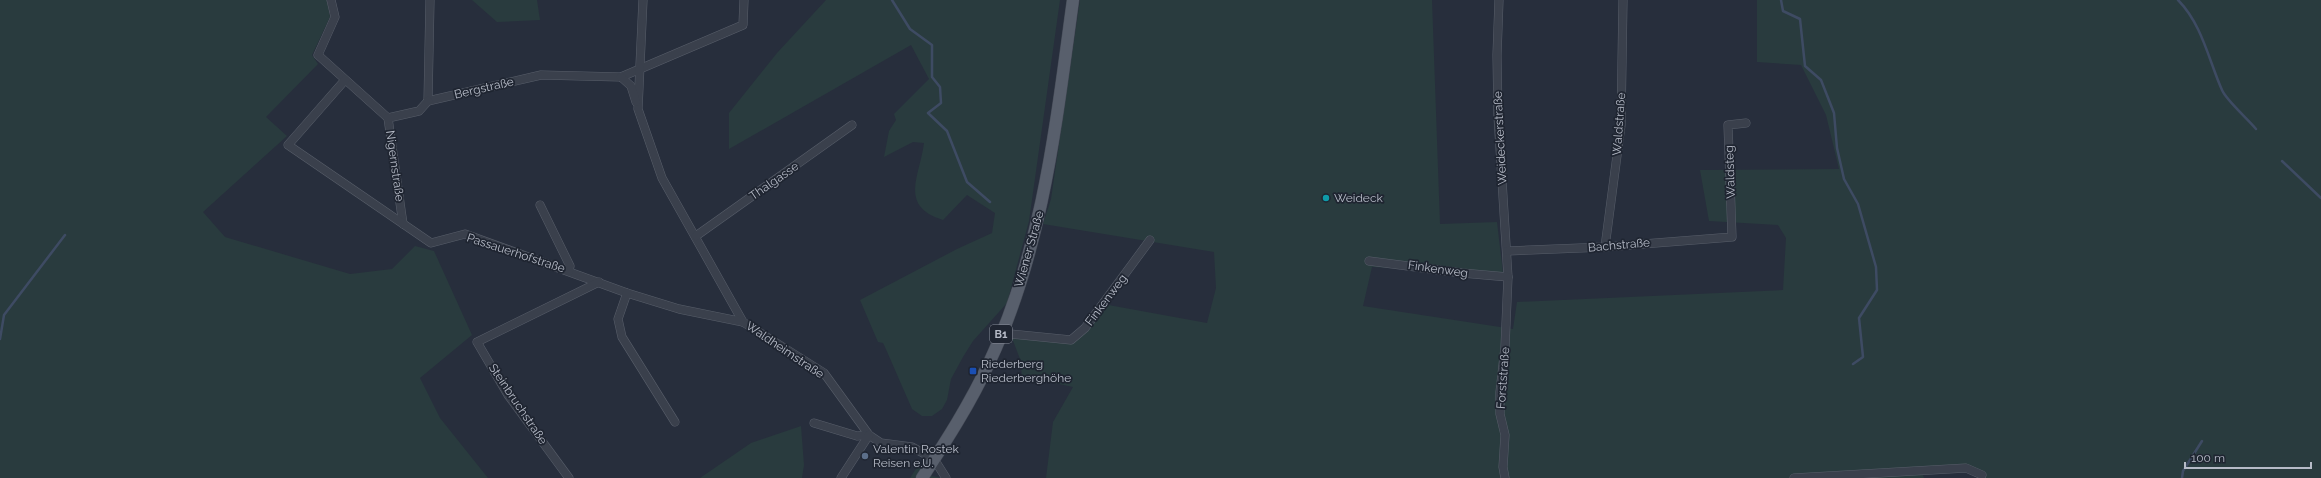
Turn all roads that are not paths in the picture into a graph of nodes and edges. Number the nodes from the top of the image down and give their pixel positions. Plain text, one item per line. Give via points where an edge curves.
1 (331, 0) edge
2 (430, 0) edge
3 (643, 0) edge
4 (744, 0) edge
5 (1073, 0) edge
6 (1500, 0) edge
7 (1623, 0) edge
8 (640, 69) junction
9 (621, 77) junction
10 (345, 80) junction
11 (428, 101) junction
12 (638, 109) junction
13 (388, 118) junction
14 (1746, 123) dead end
15 (852, 125) dead end
16 (540, 205) dead end
17 (403, 224) junction
18 (696, 236) junction
19 (1732, 237) joint
20 (1150, 240) dead end
21 (1605, 247) junction
22 (1507, 251) junction
23 (1369, 262) dead end
24 (568, 271) junction
25 (1508, 277) junction
26 (599, 282) junction
27 (627, 293) junction
28 (743, 322) junction
29 (1001, 333) junction
30 (675, 422) dead end
31 (814, 422) dead end
32 (869, 435) junction
33 (934, 460) junction
34 (1982, 476) dead end
35 (569, 478) edge
36 (841, 478) edge
37 (922, 478) edge
38 (946, 478) edge
39 (1505, 478) edge
40 (1794, 478) edge

1 - 10 street, Nigernstraße via 335,17 318,55
2 - 11 street
3 - 8 street, Waldheimstraße
4 - 8 street, Bergstraße via 743,25
5 - 29 main road, Wiener Straße / B1 via 1046,185 1032,242
6 - 22 street, Weideckerstraße via 1497,55 1498,116
7 - 21 street, Waldstraße via 1621,125
8 - 9 street, Bergstraße
8 - 12 street, Waldheimstraße
9 - 11 street, Bergstraße via 541,75
9 - 12 street, Waldheimstraße via 631,86
10 - 13 street, Nigernstraße
10 - 17 street, Passauerhofstraße via 288,145
11 - 13 street via 419,111
12 - 18 street, Waldheimstraße via 662,178
13 - 17 street, Nigernstraße
14 - 19 street, Waldsteg via 1728,125
15 - 18 street, Thalgasse
16 - 24 street via 570,266
17 - 24 street, Passauerhofstraße via 431,243 465,234
18 - 28 street, Waldheimstraße
19 - 21 street, Bachstraße
20 - 29 street, Finkenweg via 1085,328 1071,340
21 - 22 street, Bachstraße
22 - 25 street, Weideckerstraße
23 - 25 street, Finkenweg
24 - 26 street, Passauerhofstraße
25 - 39 street, Forststraße via 1500,392 1500,414 1505,436
26 - 27 street, Passauerhofstraße
26 - 35 street, Steinbruchstraße via 477,342 508,395
27 - 28 street, Passauerhofstraße via 679,309
27 - 30 street via 618,319 622,337
28 - 32 street, Waldheimstraße via 824,373
29 - 33 main road, Wiener Straße / B1 via 965,410
31 - 32 street via 857,436
32 - 33 street, Waldheimstraße via 881,443 912,447
32 - 36 street
33 - 37 main road, Wiener Straße / B1
33 - 38 street
34 - 40 street via 1966,468

